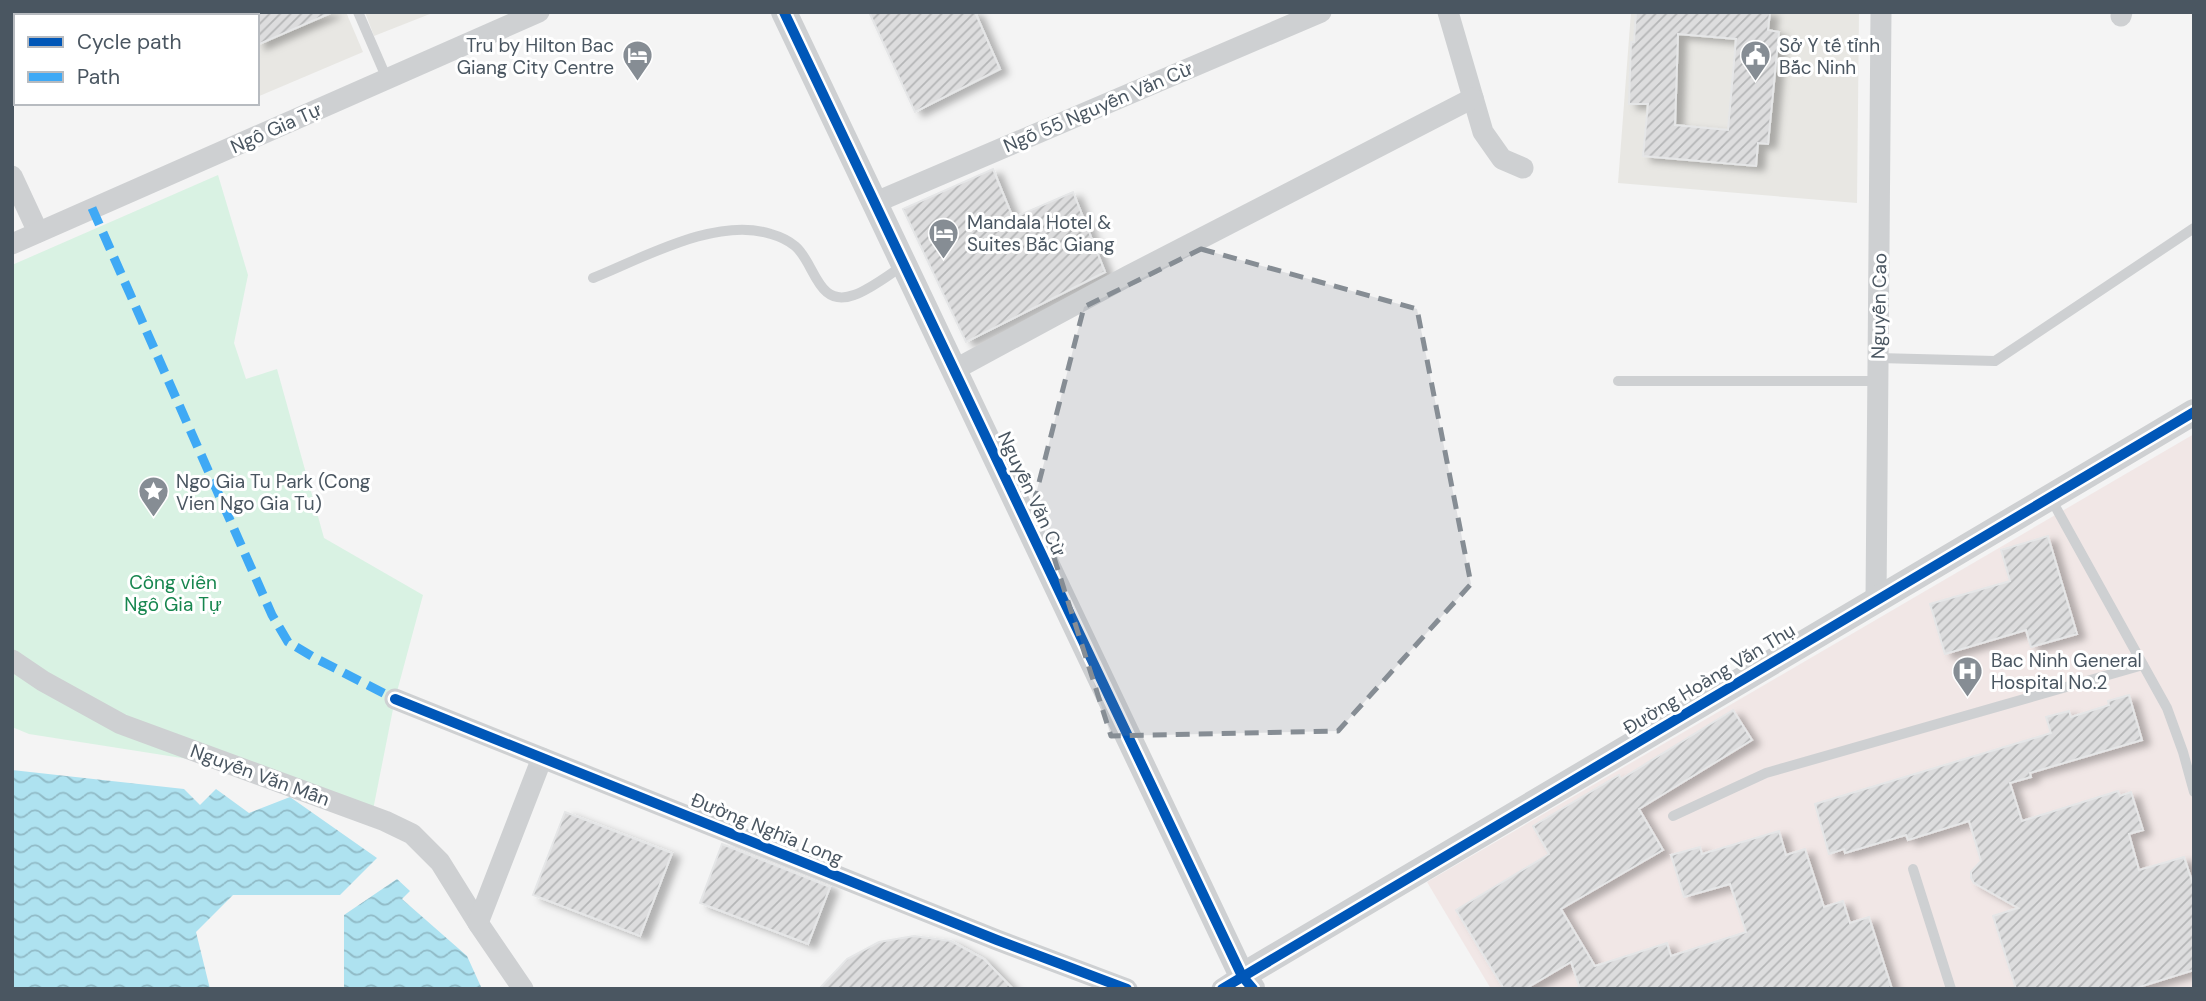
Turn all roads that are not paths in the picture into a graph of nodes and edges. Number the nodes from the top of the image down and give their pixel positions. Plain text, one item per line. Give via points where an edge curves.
1 (358, 12) edge
2 (539, 12) edge
3 (784, 12) edge
4 (1321, 12) edge
5 (1448, 12) edge
6 (1881, 12) edge
7 (387, 79) junction
8 (1473, 98) junction
9 (1523, 168) dead end
10 (12, 176) edge
11 (874, 203) junction
12 (2194, 228) edge
13 (38, 232) junction
14 (12, 244) edge
15 (904, 265) junction
16 (593, 278) dead end
17 (1878, 358) junction
18 (954, 370) junction
19 (1618, 381) dead end
20 (1878, 381) junction
21 (2194, 412) edge
22 (2050, 497) junction
23 (1876, 600) junction
24 (12, 660) edge
25 (2143, 666) junction
26 (395, 699) dead end
27 (542, 758) junction
28 (2194, 792) edge
29 (1673, 816) dead end
30 (1913, 869) dead end
31 (478, 923) junction
32 (1239, 984) edge
33 (523, 989) edge
34 (1127, 989) edge
35 (1951, 989) edge

1 - 7 lane
2 - 7 street, Ngô Gia Tự
3 - 11 street, Nguyễn Văn Cừ
4 - 11 street, Ngõ 55 Nguyễn Văn Cừ
5 - 8 street
6 - 17 street, Nguyễn Cao
7 - 13 street, Ngô Gia Tự
8 - 9 street via 1490,145 1502,159
8 - 18 street
10 - 13 street
11 - 15 street, Nguyễn Văn Cừ
12 - 17 lane via 1995,361
13 - 14 street, Ngô Gia Tự
15 - 16 lane via 855,295 832,296 822,289 795,246 746,229 696,236
15 - 18 street, Nguyễn Văn Cừ
17 - 20 street, Nguyễn Cao
18 - 32 street, Nguyễn Văn Cừ
19 - 20 lane
20 - 23 street, Nguyễn Cao
21 - 22 street, Đường Hoàng Văn Thụ
22 - 23 street, Đường Hoàng Văn Thụ
22 - 25 lane
23 - 32 street, Đường Hoàng Văn Thụ
24 - 31 street, Nguyễn Văn Mẫn via 121,724 411,834 440,862
25 - 28 lane via 2167,708
25 - 29 lane via 1766,773
26 - 27 street, Đường Nghĩa Long
27 - 31 street
27 - 34 street, Đường Nghĩa Long
30 - 35 lane
31 - 33 street, Nguyễn Văn Mẫn

